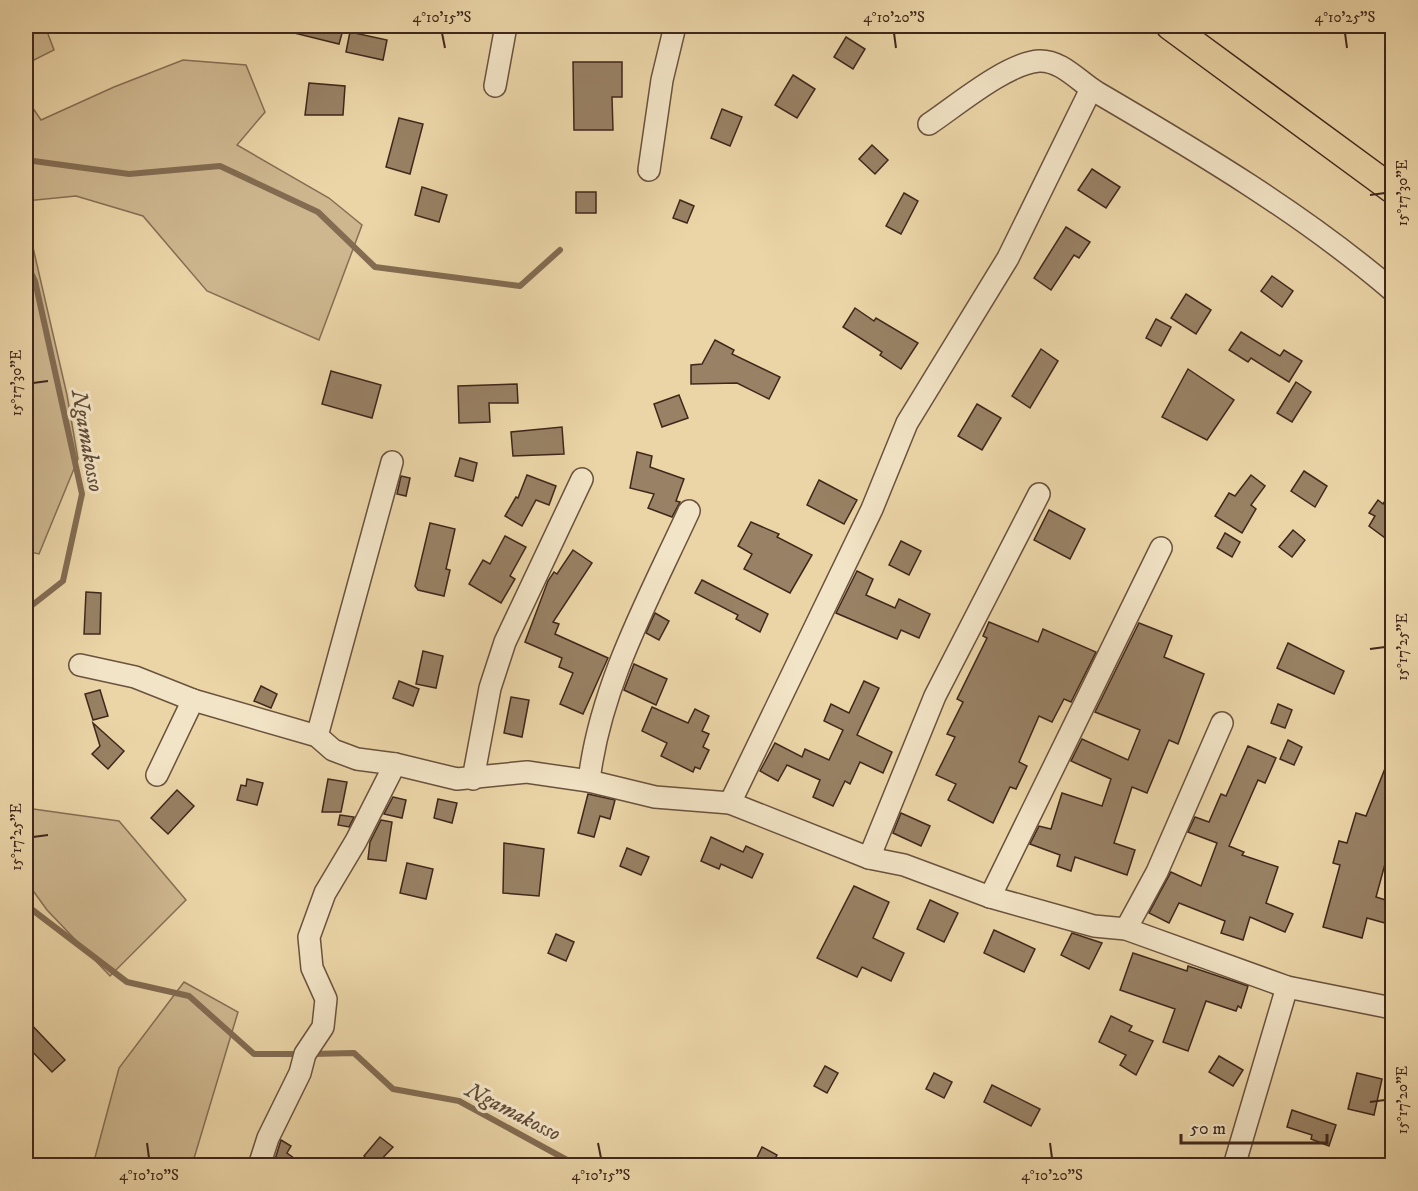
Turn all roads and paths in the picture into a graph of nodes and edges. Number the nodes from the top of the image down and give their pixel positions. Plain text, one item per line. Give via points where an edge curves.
1 (506, 26) edge
2 (675, 26) edge
3 (1170, 26) edge
4 (495, 86) dead end
5 (1091, 89) junction
6 (929, 124) dead end
7 (649, 170) dead end
8 (1392, 189) edge
9 (1392, 290) edge
10 (392, 462) dead end
11 (582, 479) dead end
12 (1039, 494) dead end
13 (689, 511) dead end
14 (1161, 548) dead end
15 (80, 665) dead end
16 (193, 700) junction
17 (1222, 723) dead end
18 (317, 736) junction
19 (395, 764) junction
20 (157, 775) dead end
21 (473, 779) junction
22 (589, 781) junction
23 (730, 803) junction
24 (869, 858) junction
25 (990, 897) junction
26 (1126, 929) junction
27 (1287, 987) junction
28 (1392, 1008) edge
29 (259, 1166) edge
30 (1234, 1166) edge

1 - 4 street
2 - 7 street via 662,80
3 - 8 main road
5 - 6 street via 1054,62 1031,62 1005,73
5 - 9 street via 1207,157 1330,239
5 - 23 street via 1008,258 907,423 872,509
10 - 18 street
11 - 21 street via 505,642 490,688
12 - 24 street via 935,696
13 - 22 street via 622,657 593,744
14 - 25 street
15 - 16 street via 135,677
16 - 18 street
16 - 20 street
17 - 26 street via 1157,872
18 - 19 street via 333,750 357,759
19 - 21 street via 456,779
19 - 29 street via 325,892 309,937 312,968 326,999 323,1027 305,1054
21 - 22 street via 527,772
22 - 23 street via 655,797
23 - 24 street
24 - 25 street via 904,865
25 - 26 street via 1094,926
26 - 27 street
27 - 28 street
27 - 30 street

